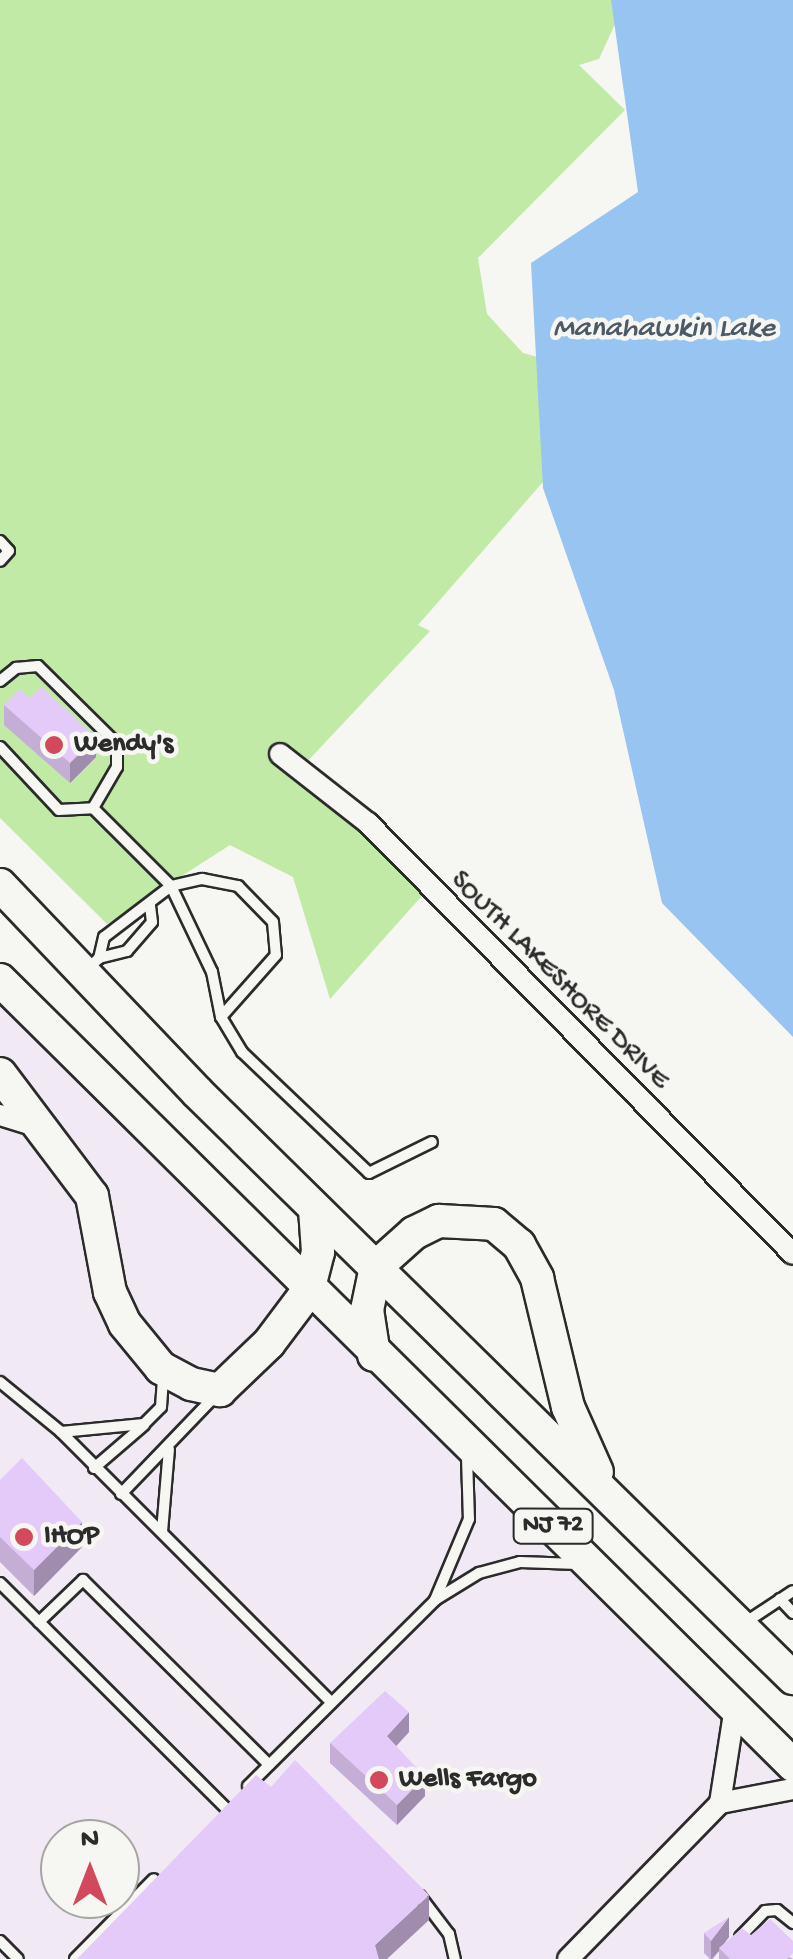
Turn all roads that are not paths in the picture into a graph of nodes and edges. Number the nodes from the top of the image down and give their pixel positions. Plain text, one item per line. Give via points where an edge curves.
1 (0, 542) edge
2 (0, 560) edge
3 (0, 680) edge
4 (0, 747) edge
5 (280, 754) dead end
6 (93, 808) junction
7 (0, 885) edge
8 (171, 886) junction
9 (150, 905) junction
10 (92, 964) junction
11 (0, 980) edge
12 (221, 1017) junction
13 (0, 1074) edge
14 (0, 1115) edge
15 (40, 1128) junction
16 (432, 1142) dead end
17 (315, 1210) junction
18 (793, 1254) edge
19 (376, 1267) junction
20 (308, 1291) junction
21 (374, 1355) junction
22 (160, 1368) junction
23 (0, 1382) edge
24 (220, 1390) junction
25 (144, 1424) junction
26 (61, 1432) junction
27 (462, 1437) junction
28 (170, 1447) junction
29 (94, 1468) junction
30 (606, 1490) junction
31 (121, 1494) junction
32 (162, 1532) junction
33 (592, 1566) junction
34 (0, 1583) edge
35 (793, 1591) edge
36 (780, 1599) junction
37 (434, 1600) junction
38 (793, 1613) edge
39 (39, 1622) junction
40 (740, 1626) junction
41 (793, 1678) edge
42 (330, 1700) junction
43 (735, 1708) junction
44 (273, 1760) junction
45 (793, 1765) edge
46 (291, 1770) edge
47 (793, 1790) edge
48 (720, 1802) junction
49 (226, 1808) junction
50 (212, 1822) edge
51 (170, 1864) edge
52 (414, 1890) edge
53 (793, 1923) edge
54 (0, 1942) edge
55 (728, 1950) edge
56 (18, 1959) edge
57 (75, 1959) edge
58 (455, 1959) edge
59 (568, 1959) edge

1 - 2 lane via 10,550
3 - 6 lane via 16,668 38,666 117,744 117,767
4 - 6 lane via 59,810
5 - 18 street, SOUTH LAKESHORE DRIVE via 368,824
6 - 8 lane
7 - 10 highway, NJ 72
8 - 9 lane
8 - 12 lane via 212,972
8 - 12 lane via 202,879 238,886 273,922 276,955
9 - 10 lane via 132,910 104,937
9 - 10 lane via 152,922 127,950
10 - 17 highway, NJ 72
11 - 20 highway, NJ 72
12 - 16 lane via 242,1052 369,1174
13 - 15 highway
14 - 15 street
15 - 22 highway via 92,1196 110,1292 125,1324
17 - 19 highway, NJ 72
17 - 20 highway via 318,1252
19 - 21 highway via 368,1310
19 - 30 highway, NJ 72
19 - 30 highway via 414,1233 439,1221 494,1224 519,1245 537,1278 568,1406
20 - 21 highway, NJ 72
20 - 24 highway via 269,1343
21 - 27 highway, NJ 72
22 - 24 highway
22 - 25 lane via 165,1393
23 - 26 lane
24 - 28 lane
25 - 26 lane
25 - 29 lane
26 - 29 lane
27 - 33 highway, NJ 72
27 - 37 lane via 472,1488 469,1518
28 - 31 lane
28 - 32 lane
29 - 31 lane
30 - 40 highway, NJ 72
31 - 32 lane
32 - 42 lane
33 - 37 lane via 520,1562 479,1574
33 - 43 highway, NJ 72
34 - 39 lane
35 - 36 lane
36 - 38 lane
36 - 40 lane
37 - 42 lane
39 - 44 lane via 83,1580
39 - 49 lane
40 - 41 highway, NJ 72
42 - 44 lane
43 - 45 highway, NJ 72
43 - 48 street
44 - 46 lane
44 - 49 lane
47 - 48 street
48 - 59 street
49 - 50 lane
51 - 57 lane
52 - 58 lane via 449,1934
53 - 55 lane via 777,1910 766,1911
54 - 56 lane

